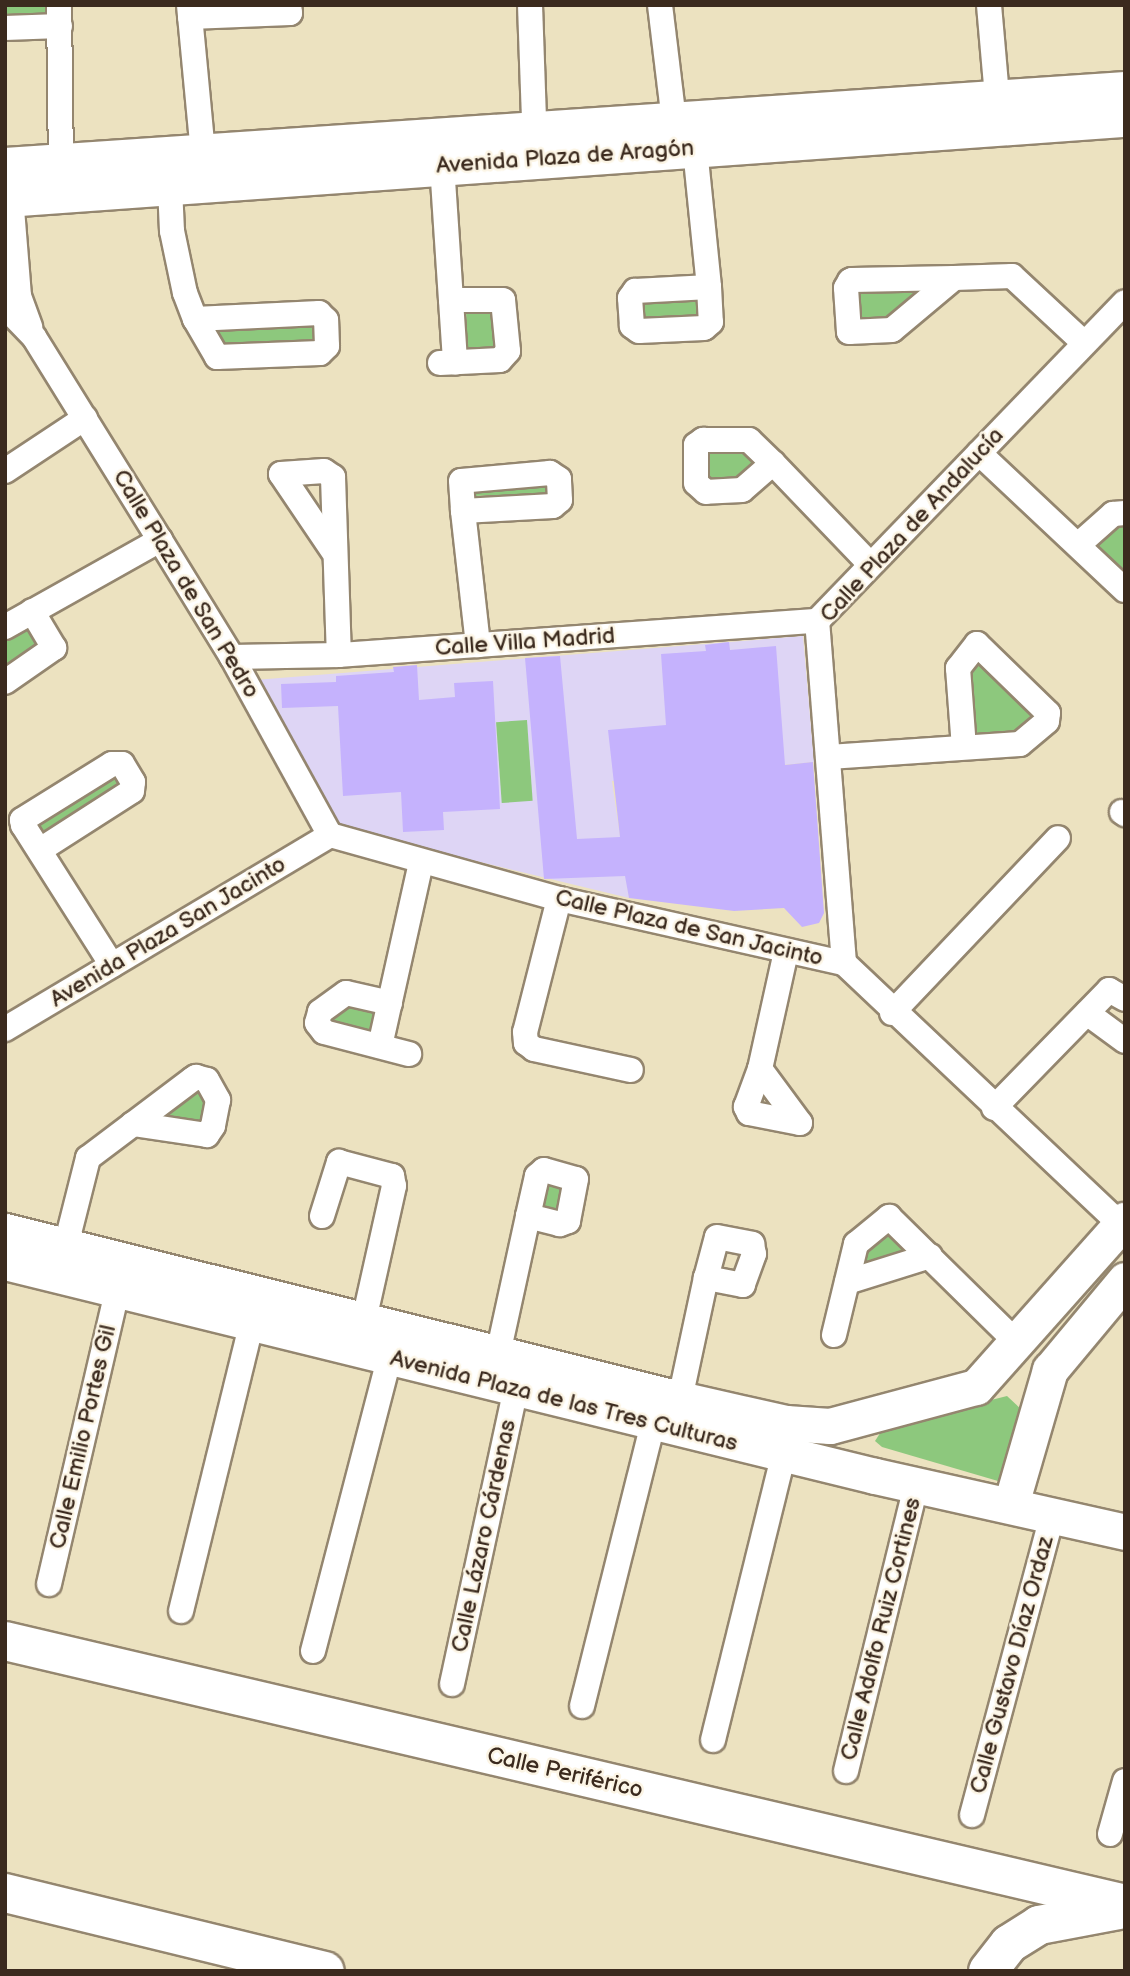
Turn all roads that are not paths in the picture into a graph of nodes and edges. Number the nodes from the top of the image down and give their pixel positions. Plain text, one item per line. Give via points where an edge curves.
1 (289, 5) edge
2 (530, 5) edge
3 (660, 5) edge
4 (989, 5) edge
5 (189, 11) edge
6 (59, 16) edge
7 (5, 28) edge
8 (1125, 89) edge
9 (997, 96) junction
10 (1125, 119) edge
11 (674, 120) junction
12 (535, 145) junction
13 (695, 149) junction
14 (203, 152) junction
15 (61, 161) junction
16 (442, 165) junction
17 (7, 182) edge
18 (170, 187) junction
19 (954, 278) dead end
20 (709, 287) junction
21 (451, 300) junction
22 (5, 307) edge
23 (1121, 313) edge
24 (195, 319) junction
25 (34, 337) junction
26 (1084, 343) junction
27 (85, 418) junction
28 (979, 453) junction
29 (773, 463) dead end
30 (5, 471) edge
31 (463, 511) dead end
32 (1125, 513) edge
33 (160, 540) junction
34 (1078, 545) junction
35 (333, 551) dead end
36 (870, 564) junction
37 (1125, 590) edge
38 (32, 611) junction
39 (817, 621) junction
40 (5, 627) edge
41 (478, 645) junction
42 (340, 655) junction
43 (232, 657) junction
44 (5, 682) edge
45 (964, 747) junction
46 (829, 757) junction
47 (330, 835) junction
48 (1058, 838) dead end
49 (40, 850) dead end
50 (421, 863) junction
51 (559, 899) junction
52 (786, 953) junction
53 (844, 963) junction
54 (112, 965) junction
55 (1125, 999) edge
56 (390, 1003) junction
57 (892, 1013) junction
58 (1087, 1013) junction
59 (5, 1029) edge
60 (1125, 1041) edge
61 (380, 1046) junction
62 (409, 1054) dead end
63 (631, 1069) dead end
64 (760, 1069) dead end
65 (994, 1108) junction
66 (133, 1124) dead end
67 (322, 1216) dead end
68 (528, 1216) dead end
69 (1122, 1222) edge
70 (5, 1231) edge
71 (66, 1245) junction
72 (930, 1256) junction
73 (5, 1262) edge
74 (706, 1279) dead end
75 (1125, 1280) edge
76 (847, 1282) junction
77 (117, 1291) junction
78 (364, 1320) junction
79 (251, 1325) junction
80 (834, 1335) dead end
81 (1016, 1342) junction
82 (498, 1354) junction
83 (389, 1359) junction
84 (976, 1387) junction
85 (516, 1389) junction
86 (680, 1399) junction
87 (1038, 1403) junction
88 (856, 1421) junction
89 (653, 1423) junction
90 (784, 1454) junction
91 (875, 1476) junction
92 (916, 1486) junction
93 (1010, 1504) junction
94 (1052, 1516) junction
95 (1125, 1532) edge
96 (49, 1584) dead end
97 (181, 1611) dead end
98 (5, 1641) edge
99 (313, 1651) dead end
100 (452, 1684) dead end
101 (582, 1706) dead end
102 (713, 1740) dead end
103 (846, 1772) dead end
104 (1125, 1781) edge
105 (972, 1815) dead end
106 (1110, 1834) dead end
107 (5, 1893) edge
108 (1125, 1906) edge
109 (326, 1971) edge
110 (988, 1971) edge

1 - 5 street via 290,13
2 - 12 street
3 - 11 street
4 - 9 street
5 - 14 street
6 - 7 street
6 - 15 street
8 - 9 street, Avenida Plaza de Aragón
9 - 11 street, Avenida Plaza de Aragón
10 - 13 street, Avenida Plaza de Aragón
11 - 12 street, Avenida Plaza de Aragón
12 - 13 street, Avenida Plaza de Aragón
12 - 14 street, Avenida Plaza de Aragón
12 - 16 street, Avenida Plaza de Aragón
13 - 20 street
14 - 15 street, Avenida Plaza de Aragón
15 - 17 street, Avenida Plaza de Aragón
16 - 18 street, Avenida Plaza de Aragón
16 - 21 street
17 - 18 street, Avenida Plaza de Aragón
17 - 25 street, Calle Plaza de San Pedro via 19,296
18 - 24 street via 172,231
19 - 26 street via 1016,277
20 - 20 street via 711,322 707,327 634,329 633,293
21 - 21 street via 503,300 508,347 500,360 447,363
22 - 25 street, Calle Plaza de San Pedro
23 - 26 street, Calle Plaza de Andalucía
24 - 24 street via 220,358 320,353 327,346 326,320 319,313
25 - 27 street, Calle Plaza de San Pedro
26 - 28 street, Calle Plaza de Andalucía
27 - 30 street
27 - 33 street, Calle Plaza de San Pedro
28 - 34 street
28 - 36 street, Calle Plaza de Andalucía
29 - 36 street
31 - 41 street
32 - 34 street via 1114,514
33 - 38 street
33 - 43 street, Calle Plaza de San Pedro
34 - 37 street
35 - 42 street
36 - 39 street, Calle Plaza de Andalucía
38 - 40 street
38 - 44 street via 53,650
39 - 41 street, Calle Villa Madrid
39 - 46 street, Calle Plaza de Andalucía
41 - 42 street, Calle Villa Madrid
42 - 43 street, Calle Villa Madrid
43 - 47 street, Calle Plaza de San Pedro
45 - 45 street via 958,664 977,644 1046,710 1048,719 1017,745
45 - 46 street
46 - 53 street, Calle Plaza de Andalucía
47 - 50 street, Calle Plaza de San Jacinto
47 - 54 street, Avenida Plaza San Jacinto
48 - 57 street
49 - 54 street
50 - 51 street, Calle Plaza de San Jacinto
50 - 56 street
51 - 52 street, Calle Plaza de San Jacinto
51 - 63 street via 526,1043 534,1049
52 - 53 street, Calle Plaza de San Jacinto
52 - 64 street
53 - 57 street, Calle Plaza de San Jacinto
54 - 59 street, Avenida Plaza San Jacinto
55 - 58 street via 1111,988
56 - 61 street
56 - 61 street via 346,993 317,1018 324,1032
57 - 65 street, Calle Plaza de San Jacinto
58 - 60 street
58 - 65 street
61 - 62 street
65 - 69 street, Calle Plaza de San Jacinto
66 - 71 street via 85,1161
67 - 78 street via 339,1162 392,1176 394,1186
68 - 82 street
69 - 81 street
70 - 71 street, Avenida Plaza de las Tres Culturas
71 - 78 street, Avenida Plaza de las Tres Culturas
72 - 76 street
72 - 76 street via 895,1221 885,1218 856,1244
72 - 81 street
73 - 77 street, Avenida Plaza de las Tres Culturas
74 - 86 street
75 - 87 street via 1050,1370
76 - 80 street
77 - 79 street, Avenida Plaza de las Tres Culturas
77 - 96 street, Calle Emilio Portes Gil
78 - 82 street, Avenida Plaza de las Tres Culturas
79 - 83 street, Avenida Plaza de las Tres Culturas
79 - 97 street
81 - 84 street
82 - 86 street, Avenida Plaza de las Tres Culturas
83 - 85 street, Avenida Plaza de las Tres Culturas
83 - 99 street
84 - 87 street, Avenida Plaza de las Tres Culturas via 991,1380 1013,1380
84 - 88 street, Avenida Plaza de las Tres Culturas
85 - 89 street, Avenida Plaza de las Tres Culturas
85 - 100 street, Calle Lázaro Cárdenas
86 - 88 street, Avenida Plaza de las Tres Culturas via 807,1426
87 - 93 street
88 - 91 street via 856,1451
89 - 90 street, Avenida Plaza de las Tres Culturas
89 - 101 street
90 - 91 street, Avenida Plaza de las Tres Culturas
90 - 102 street
91 - 92 street, Avenida Plaza de las Tres Culturas
92 - 93 street, Avenida Plaza de las Tres Culturas
92 - 103 street, Calle Adolfo Ruiz Cortines
93 - 94 street, Avenida Plaza de las Tres Culturas
94 - 95 street, Avenida Plaza de las Tres Culturas
94 - 105 street, Calle Gustavo Díaz Ordaz
98 - 108 highway, Calle Periférico
104 - 106 street
107 - 109 highway
108 - 110 highway via 1039,1924 1009,1944

